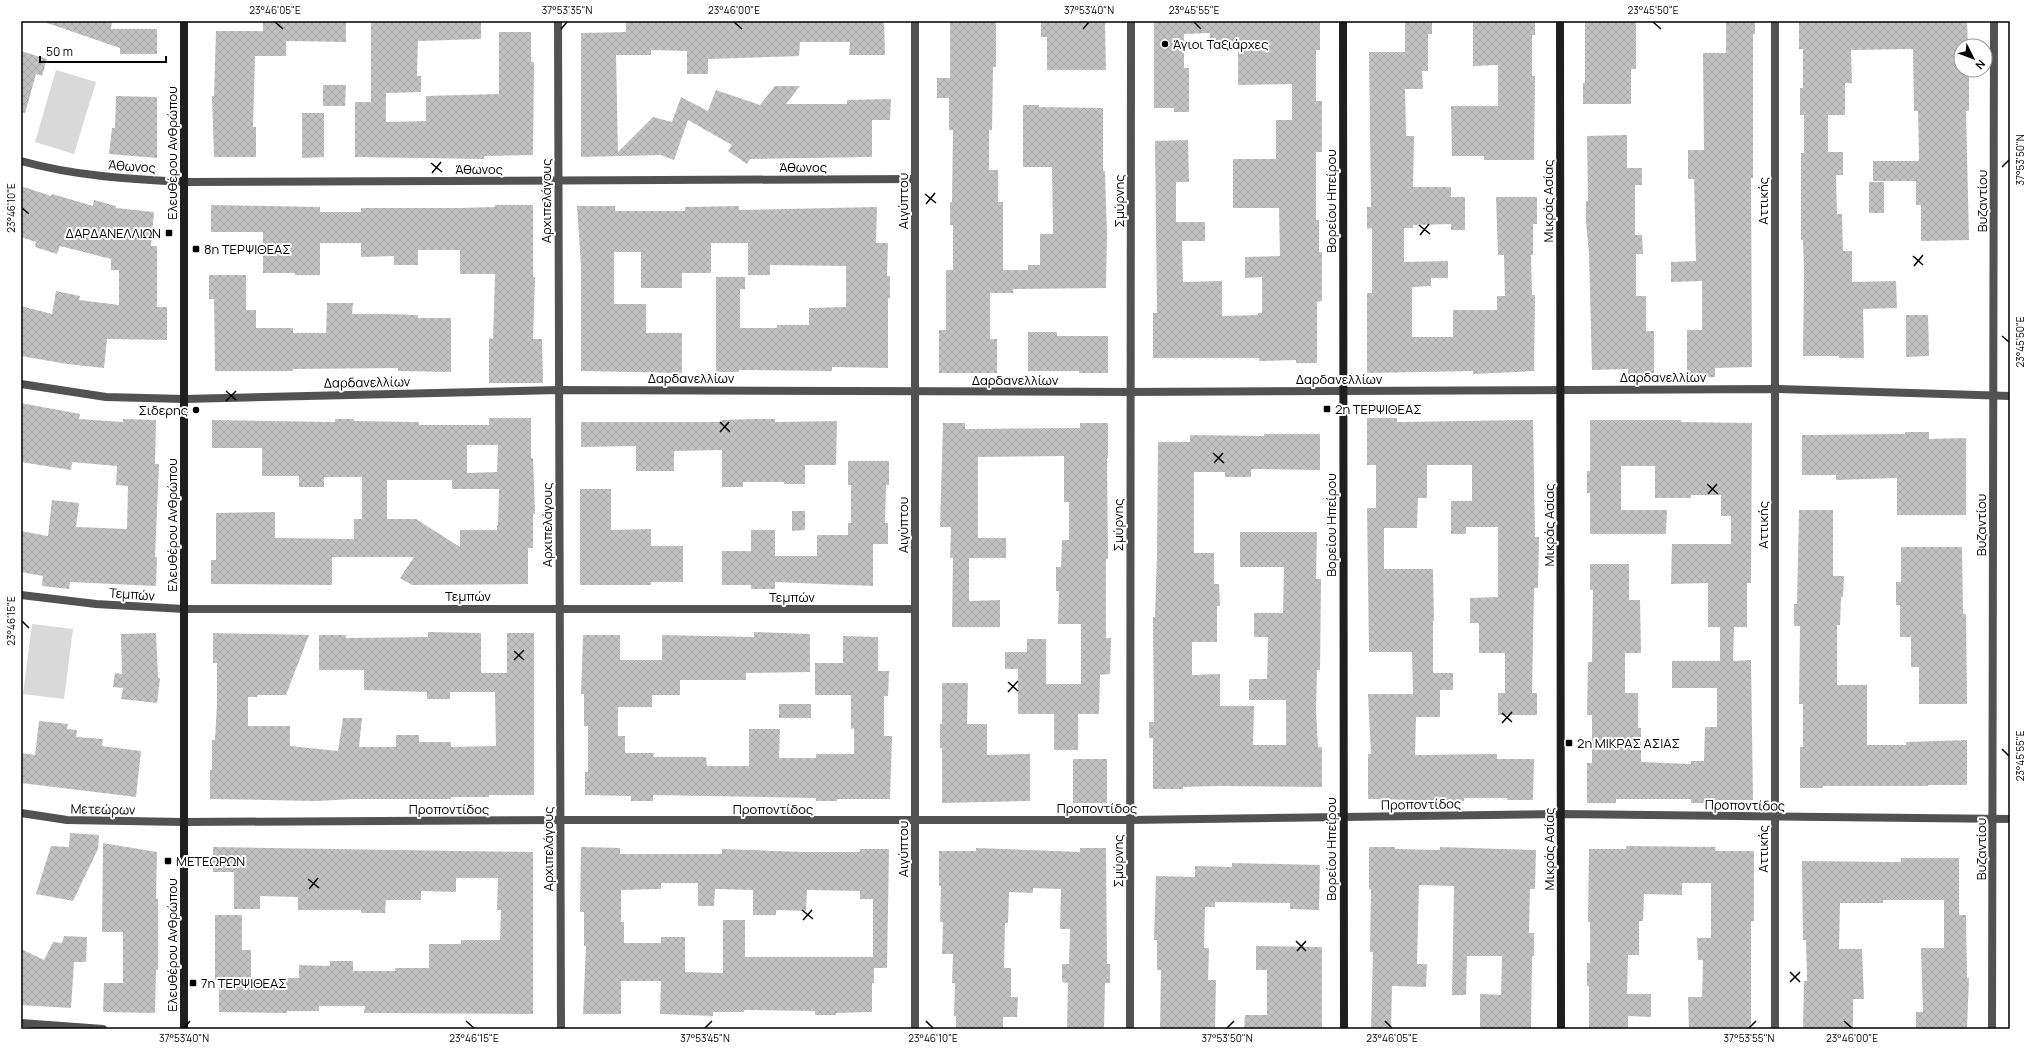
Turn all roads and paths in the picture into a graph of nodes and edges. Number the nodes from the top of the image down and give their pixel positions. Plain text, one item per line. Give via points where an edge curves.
1 (184, 21) edge
2 (558, 21) edge
3 (915, 21) edge
4 (1131, 21) edge
5 (1343, 21) edge
6 (1560, 21) edge
7 (1775, 21) edge
8 (1994, 21) edge
9 (21, 161) edge
10 (915, 179) junction
11 (558, 180) junction
12 (184, 182) junction
13 (21, 384) edge
14 (1560, 389) junction
15 (1775, 389) junction
16 (559, 390) junction
17 (915, 391) junction
18 (1343, 391) junction
19 (1130, 392) junction
20 (1994, 396) junction
21 (2010, 396) edge
22 (184, 399) junction
23 (21, 595) edge
24 (560, 608) junction
25 (184, 609) junction
26 (915, 609) junction
27 (21, 813) edge
28 (1561, 814) junction
29 (1775, 817) junction
30 (1344, 818) junction
31 (1993, 819) junction
32 (2010, 819) edge
33 (560, 820) junction
34 (1130, 820) junction
35 (915, 821) junction
36 (184, 822) junction
37 (21, 1023) edge
38 (104, 1029) edge
39 (184, 1029) edge
40 (561, 1029) edge
41 (915, 1029) edge
42 (1130, 1029) edge
43 (1344, 1029) edge
44 (1561, 1029) edge
45 (1775, 1029) edge
46 (1992, 1029) edge

1 - 12 street, Ελευθέρου Ανθρώπου
2 - 11 street, Αρχιπελάγους
3 - 10 street, Αιγύπτου
4 - 19 street, Σμύρνης
5 - 18 street, Βορείου Ηπείρου
6 - 14 street, Μικράς Ασίας
7 - 15 street, Αττικής
8 - 20 street, Βυζαντίου
9 - 12 street, Άθωνος via 46,168 114,178
10 - 11 street, Άθωνος
10 - 17 street, Αιγύπτου
11 - 12 street, Άθωνος
11 - 16 street, Αρχιπελάγους
12 - 22 street, Ελευθέρου Ανθρώπου
13 - 22 street, Δαρδανελλίων via 106,397
14 - 15 street, Δαρδανελλίων
14 - 18 street, Δαρδανελλίων
14 - 28 street, Μικράς Ασίας
15 - 20 street, Δαρδανελλίων
15 - 29 street, Αττικής
16 - 17 street, Δαρδανελλίων
16 - 22 street, Δαρδανελλίων
16 - 24 street, Αρχιπελάγους
17 - 19 street, Δαρδανελλίων
17 - 26 street, Αιγύπτου
18 - 19 street, Δαρδανελλίων
18 - 30 street, Βορείου Ηπείρου
19 - 34 street, Σμύρνης
20 - 21 street, Δαρδανελλίων
20 - 31 street, Βυζαντίου
22 - 25 street, Ελευθέρου Ανθρώπου
23 - 25 street, Τεμπών via 96,604
24 - 25 street, Τεμπών
24 - 26 street, Τεμπών
24 - 33 street, Αρχιπελάγους
25 - 36 street, Ελευθέρου Ανθρώπου
26 - 35 street, Αιγύπτου
27 - 36 street, Μετεώρων via 67,820
28 - 29 street, Προποντίδος
28 - 30 street, Προποντίδος
28 - 44 street, Μικράς Ασίας
29 - 31 street, Προποντίδος
29 - 45 street, Αττικής
30 - 34 street, Προποντίδος
30 - 43 street, Βορείου Ηπείρου
31 - 32 street, Προποντίδος
31 - 46 street, Βυζαντίου
33 - 35 street, Προποντίδος
33 - 36 street, Προποντίδος
33 - 40 street, Αρχιπελάγους
34 - 35 street, Προποντίδος
34 - 42 street, Σμύρνης
35 - 41 street, Αιγύπτου
36 - 39 street, Ελευθέρου Ανθρώπου
37 - 38 street

